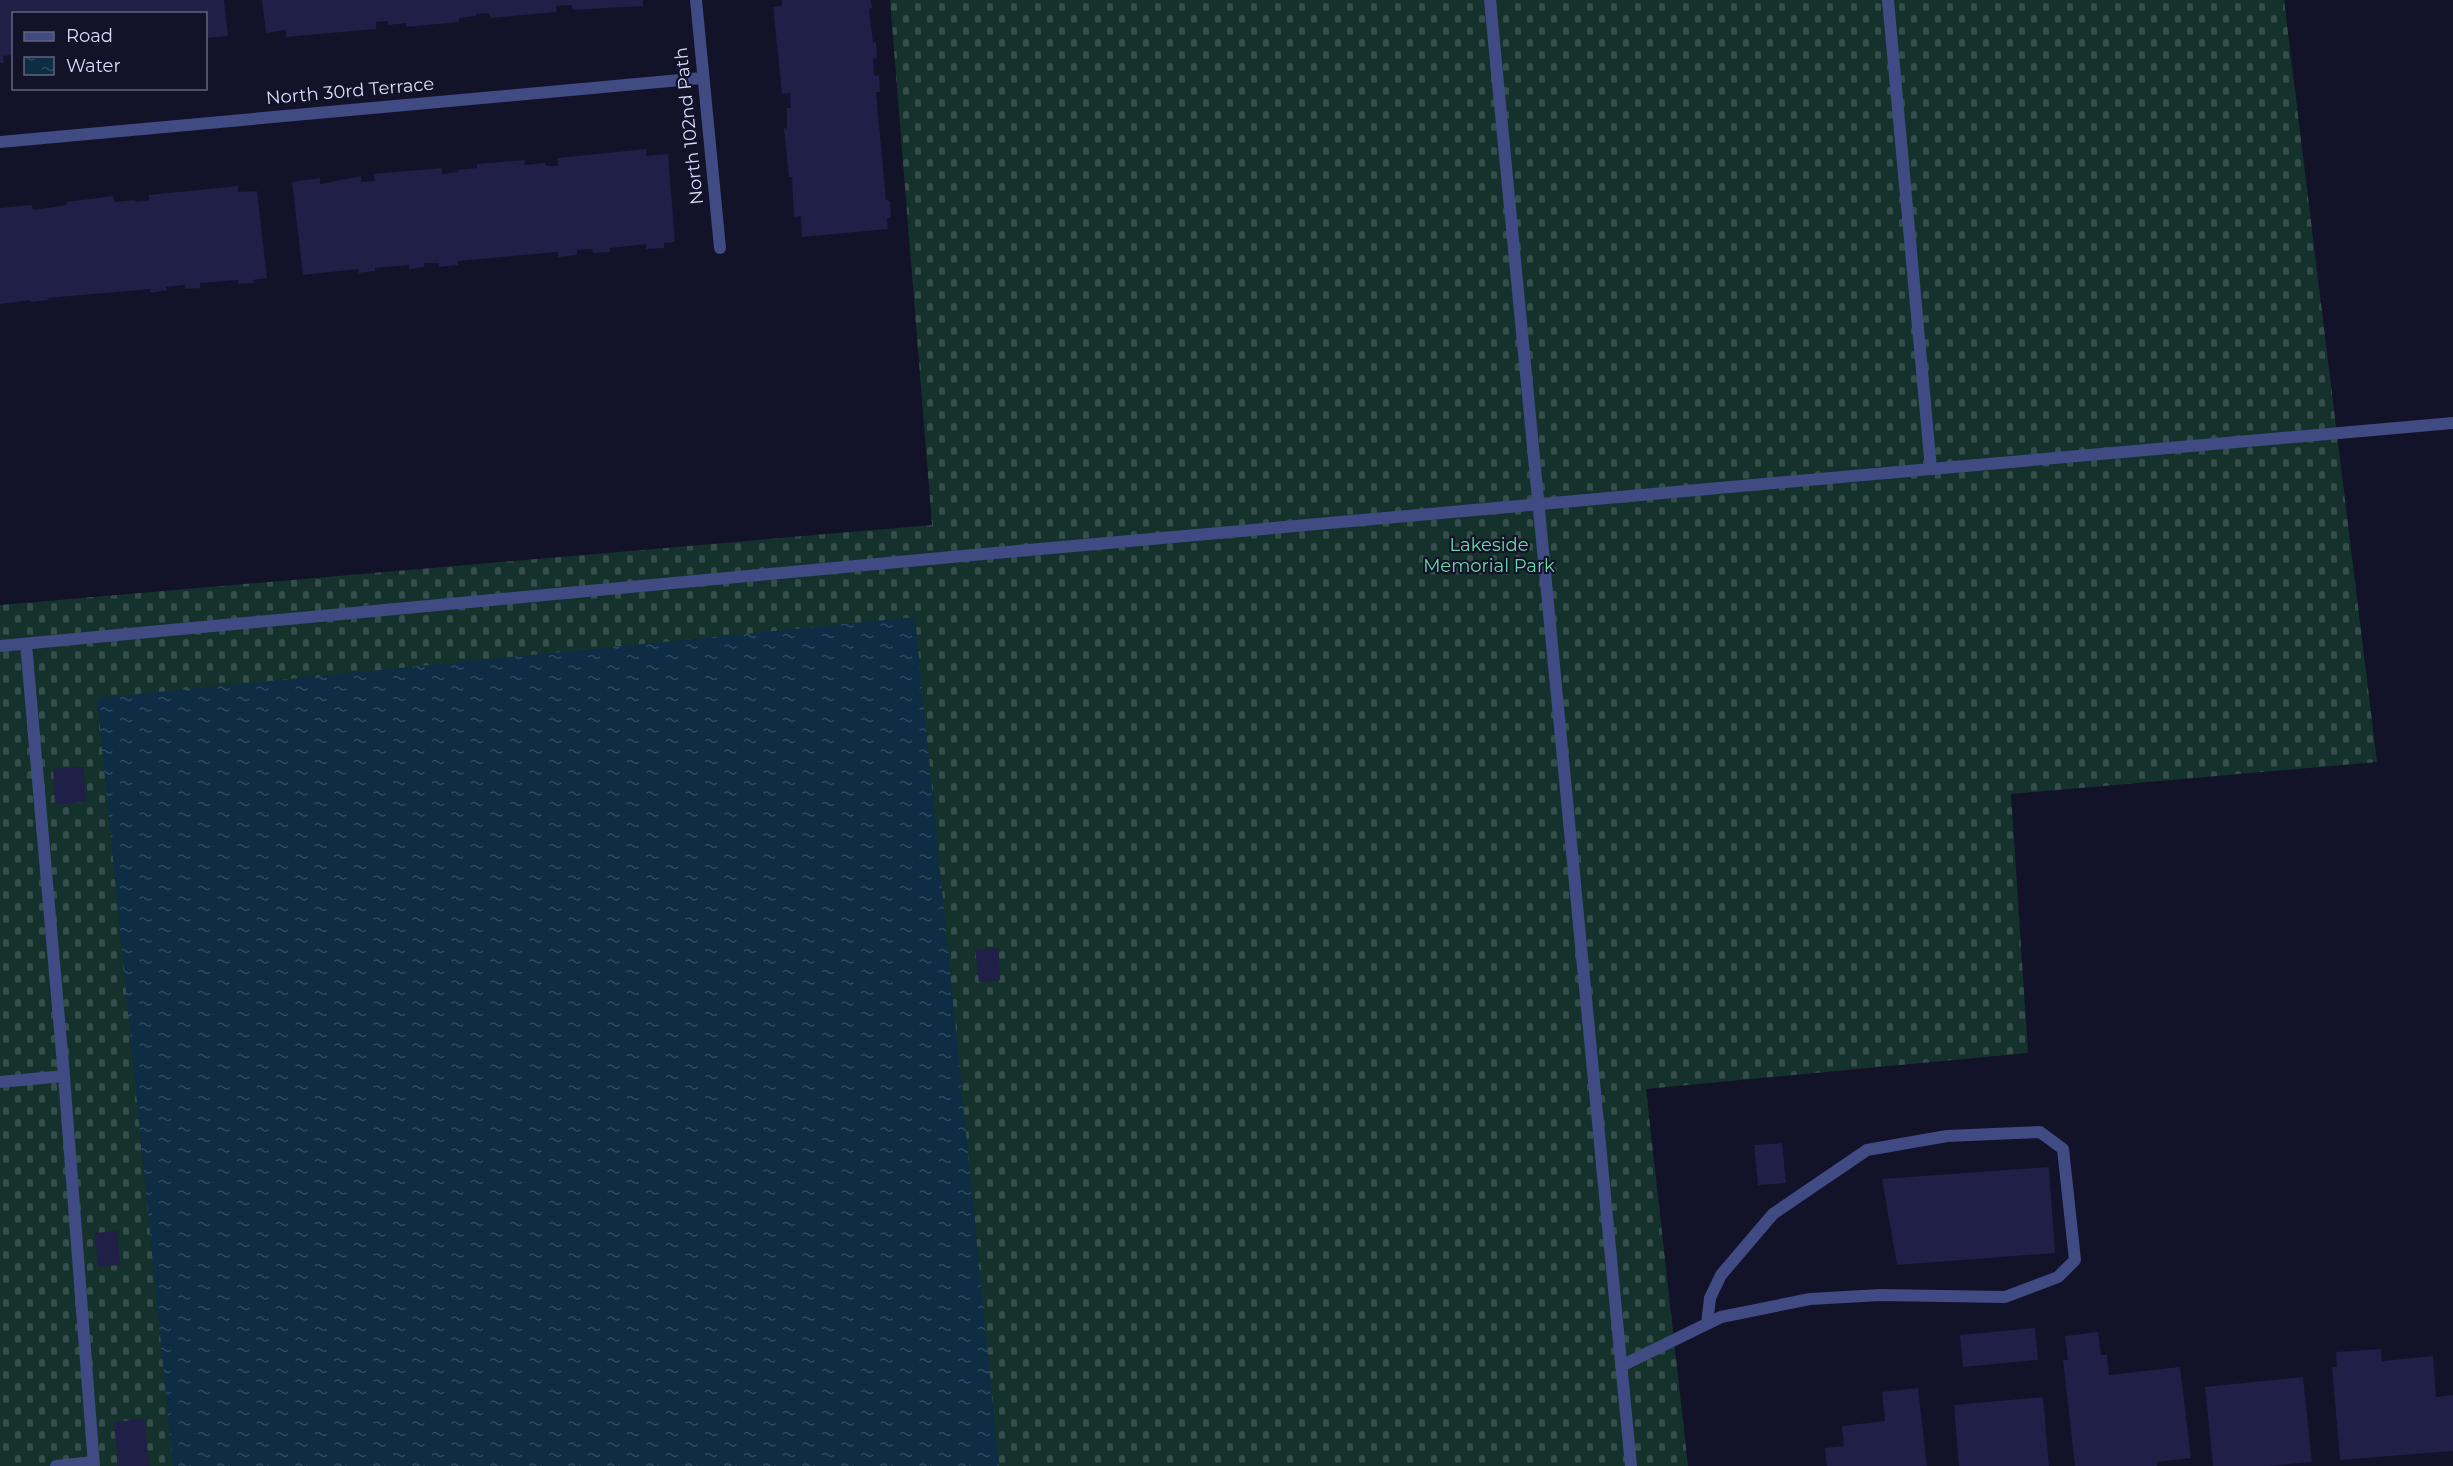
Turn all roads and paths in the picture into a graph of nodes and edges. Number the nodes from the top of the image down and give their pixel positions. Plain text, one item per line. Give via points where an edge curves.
1 (696, 0) edge
2 (1490, 0) edge
3 (1888, 0) edge
4 (702, 78) junction
5 (0, 142) edge
6 (720, 248) dead end
7 (2453, 423) edge
8 (1931, 470) junction
9 (1538, 504) junction
10 (26, 644) junction
11 (0, 646) edge
12 (64, 1076) junction
13 (0, 1082) edge
14 (1707, 1324) junction
15 (1621, 1366) junction
16 (93, 1464) edge
17 (56, 1466) edge
18 (1631, 1466) edge

1 - 4 street, North 102nd Path
2 - 9 street
3 - 8 street
4 - 5 street, North 30rd Terrace
4 - 6 street, North 102nd Path
7 - 8 street
8 - 9 street
9 - 10 street
9 - 15 street
10 - 11 street
10 - 12 street
12 - 13 street
12 - 16 street
14 - 14 street via 1721,1317 1810,1299 1880,1295 2005,1297 2058,1277 2074,1260 2063,1149 2040,1132 1947,1136 1867,1150 1773,1214 1721,1275 1710,1298
14 - 15 street
15 - 18 street
16 - 17 street

